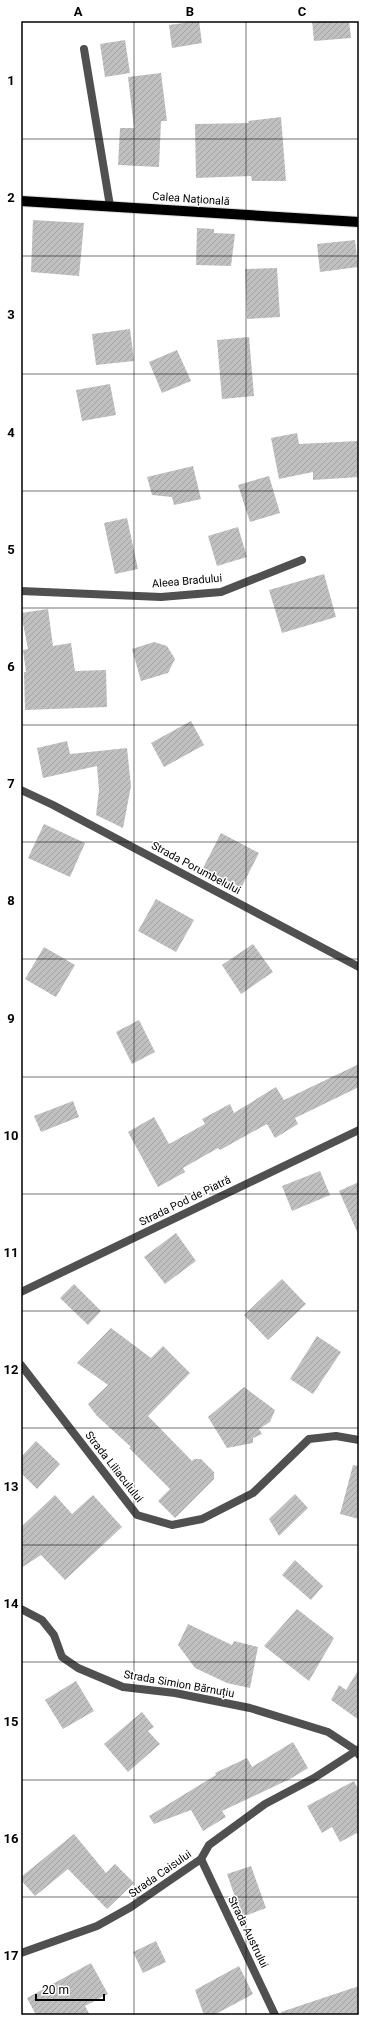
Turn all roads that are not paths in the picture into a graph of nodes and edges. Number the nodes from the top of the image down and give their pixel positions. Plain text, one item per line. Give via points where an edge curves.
1 (84, 49) dead end
2 (21, 201) edge
3 (110, 206) junction
4 (359, 222) edge
5 (302, 560) dead end
6 (21, 591) edge
7 (21, 790) edge
8 (359, 967) edge
9 (359, 1130) edge
10 (21, 1292) edge
11 (21, 1365) edge
12 (359, 1440) edge
13 (21, 1608) edge
14 (358, 1752) edge
15 (201, 1859) junction
16 (21, 1953) edge
17 (275, 2015) edge

1 - 3 street
2 - 3 main road, Calea Națională
3 - 4 main road, Calea Națională
5 - 6 street, Aleea Bradului via 221,592 161,596
7 - 8 street, Strada Porumbelului
9 - 10 street, Strada Pod de Piatră
11 - 12 street, Strada Liliaculului via 137,1515 172,1524 202,1519 253,1493 309,1439 336,1436
13 - 14 street, Strada Simion Bărnuțiu via 42,1620 54,1635 62,1658 78,1668 123,1687 175,1693 250,1708 328,1732
14 - 15 street, Strada Caisului via 265,1804 209,1845
15 - 16 street, Strada Caisului via 131,1908 97,1926
15 - 17 street, Strada Austrului

